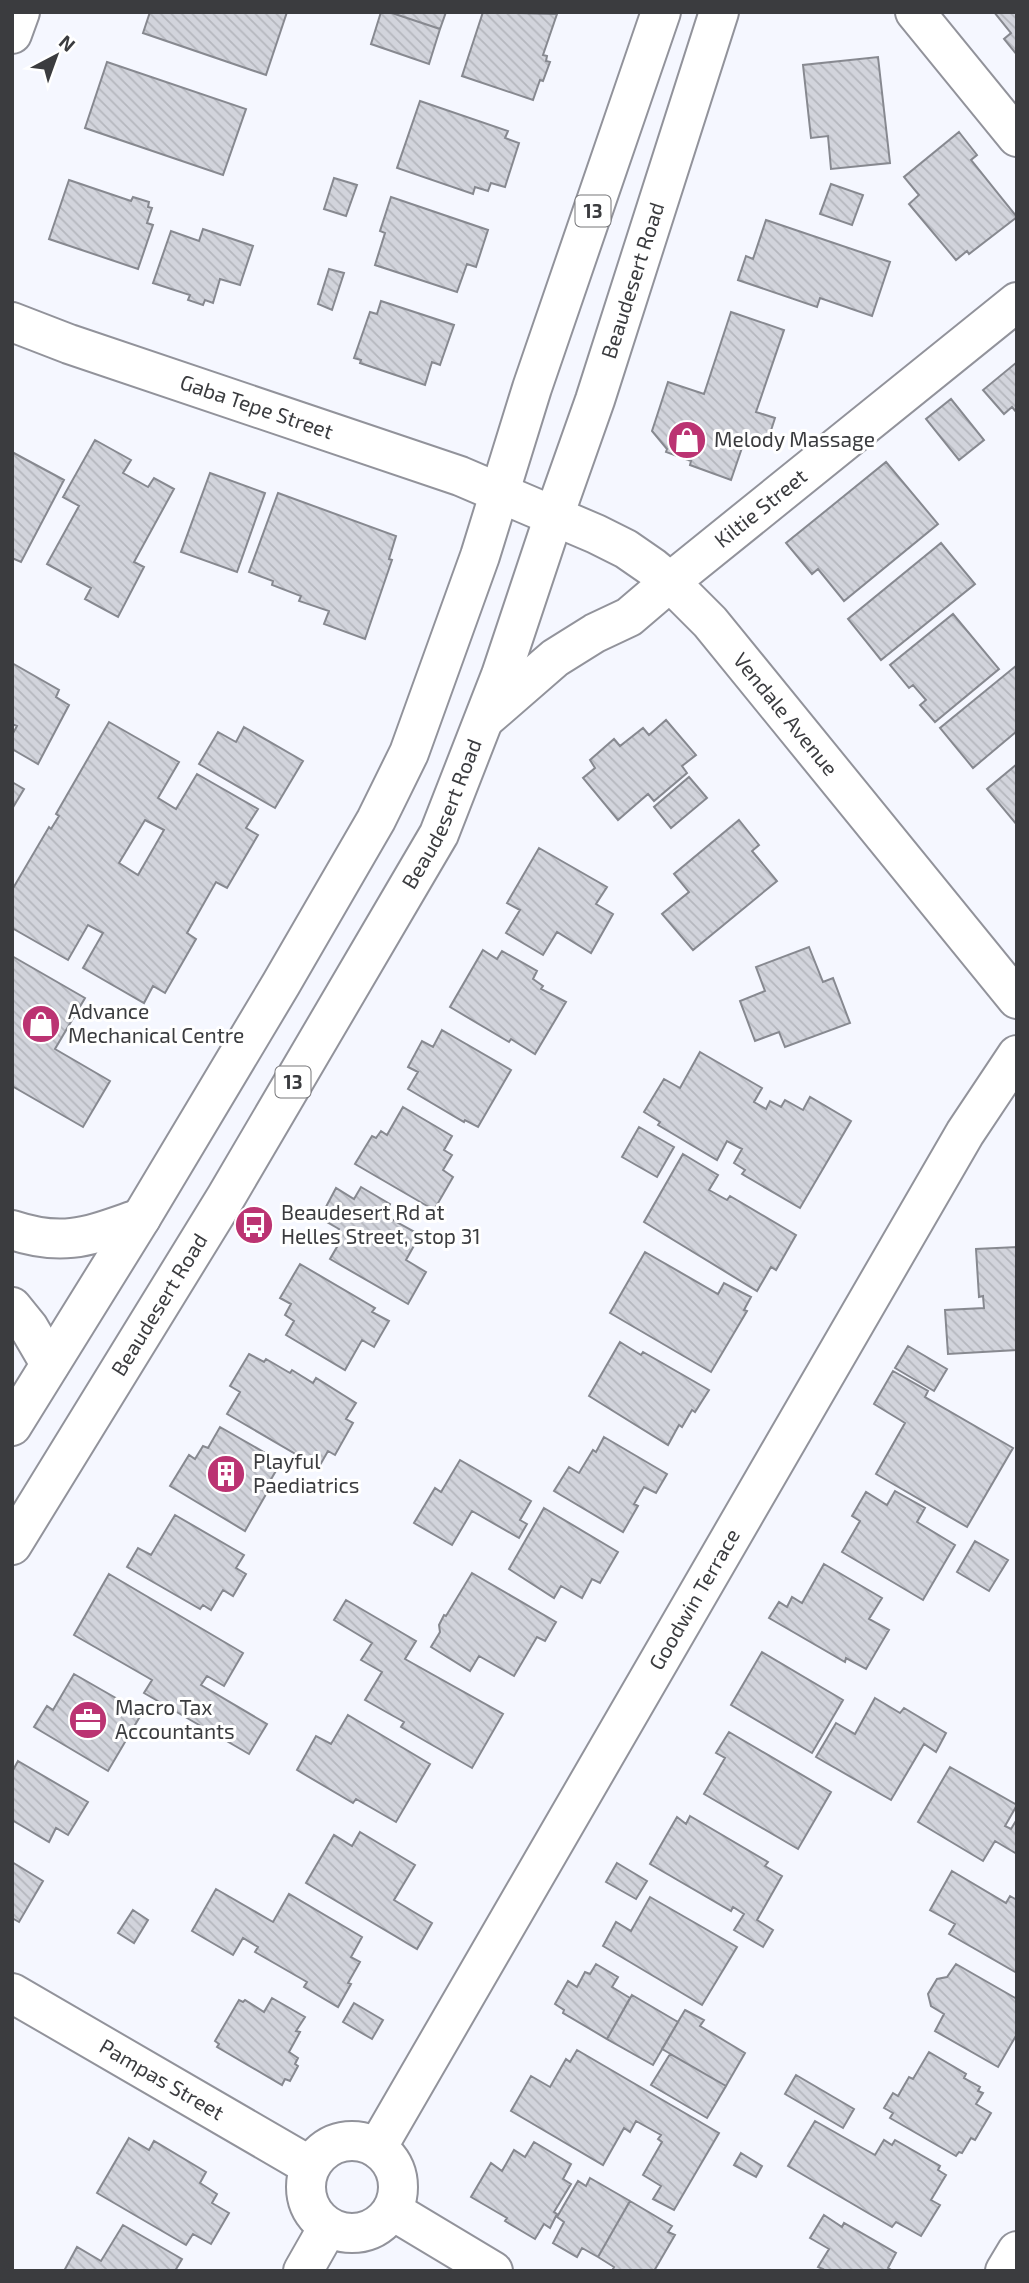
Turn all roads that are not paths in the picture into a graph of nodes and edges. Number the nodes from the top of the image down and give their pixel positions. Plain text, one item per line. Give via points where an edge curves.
1 (20, 12) edge
2 (662, 12) edge
3 (719, 12) edge
4 (915, 12) edge
5 (12, 34) edge
6 (1017, 137) edge
7 (1017, 302) edge
8 (12, 322) edge
9 (500, 493) junction
10 (554, 516) junction
11 (670, 582) junction
12 (483, 719) junction
13 (1017, 999) edge
14 (1017, 1055) edge
15 (141, 1218) junction
16 (12, 1230) edge
17 (12, 1307) edge
18 (50, 1364) junction
19 (12, 1426) edge
20 (12, 1545) edge
21 (12, 1993) edge
22 (377, 2148) junction
23 (310, 2166) junction
24 (393, 2211) junction
25 (328, 2227) junction
26 (1017, 2251) edge
27 (303, 2271) edge
28 (493, 2271) edge
29 (1005, 2271) edge

1 - 5 main road
2 - 9 main road, 13
3 - 10 main road, Beaudesert Road / 13
4 - 6 main road
7 - 11 main road, Kiltie Street
8 - 9 main road, Gaba Tepe Street
9 - 10 main road, Vendale Avenue
9 - 15 main road, 13 via 409,752 376,820
10 - 11 main road, Vendale Avenue via 626,549
10 - 12 main road, Beaudesert Road / 13
11 - 12 main road, Kiltie Street via 629,617 555,658
11 - 13 main road, Vendale Avenue via 710,622
12 - 20 main road, Beaudesert Road / 13 via 439,834 226,1197
14 - 22 main road, Goodwin Terrace via 965,1133
15 - 16 main road via 80,1238 52,1239
15 - 18 main road, 13
17 - 18 main road
18 - 19 main road, 13
21 - 23 main road, Pampas Street
22 - 23 main road via 347,2141 332,2145
22 - 24 main road via 395,2169 398,2183
23 - 25 main road via 305,2193 309,2207
24 - 25 main road via 371,2230 356,2234
24 - 28 main road
25 - 27 main road
26 - 29 main road

